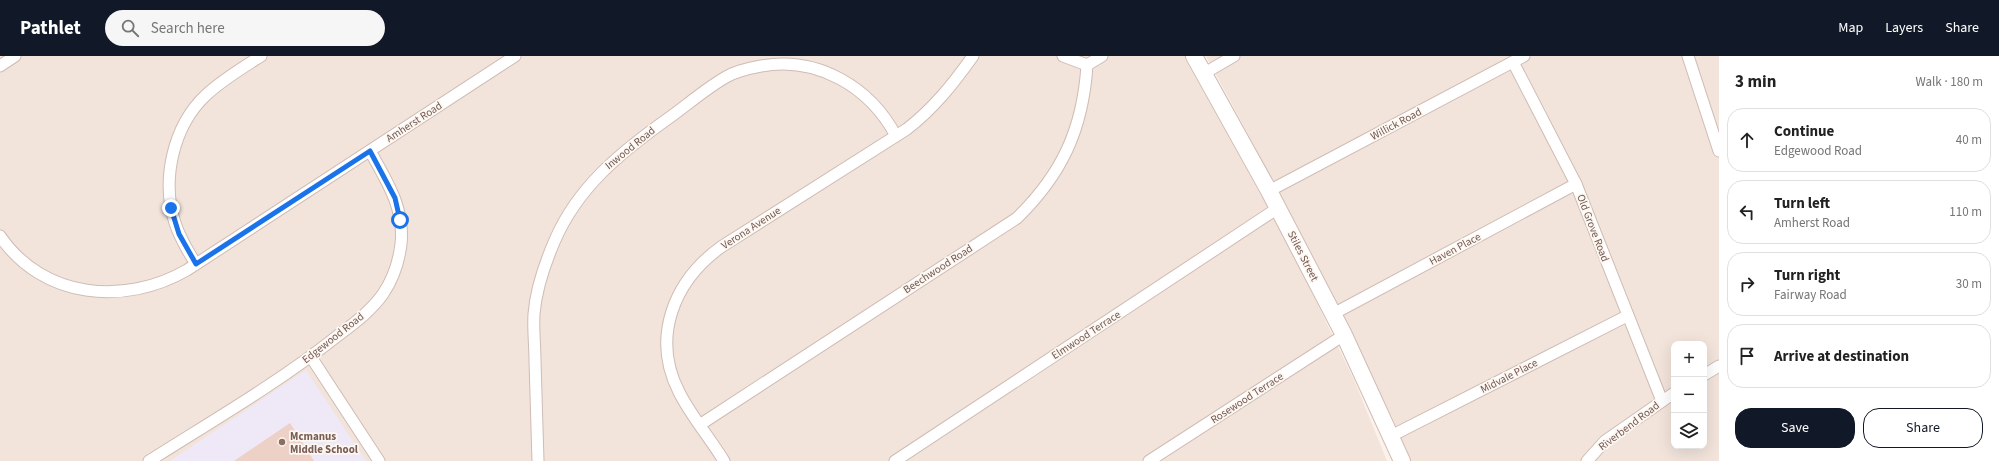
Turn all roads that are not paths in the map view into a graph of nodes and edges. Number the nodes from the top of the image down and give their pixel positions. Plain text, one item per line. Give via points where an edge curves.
1 (15, 56) edge
2 (261, 56) edge
3 (515, 56) edge
4 (973, 56) edge
5 (1063, 56) edge
6 (1102, 56) edge
7 (1194, 56) edge
8 (1234, 56) edge
9 (1524, 56) edge
10 (1688, 56) edge
11 (2, 62) edge
12 (1513, 62) junction
13 (1087, 65) junction
14 (1203, 74) junction
15 (896, 136) junction
16 (370, 151) junction
17 (1719, 151) edge
18 (1576, 184) junction
19 (1269, 191) junction
20 (1278, 208) junction
21 (0, 236) edge
22 (196, 264) junction
23 (1333, 314) junction
24 (1627, 316) junction
25 (1344, 335) junction
26 (311, 357) junction
27 (1719, 366) edge
28 (1707, 373) edge
29 (1671, 395) edge
30 (1662, 401) junction
31 (700, 424) junction
32 (1391, 436) junction
33 (1398, 459) edge
34 (149, 461) edge
35 (379, 461) edge
36 (538, 461) edge
37 (724, 461) edge
38 (895, 461) edge
39 (1149, 461) edge
40 (1587, 461) edge

1 - 11 street
2 - 22 street via 205,96 188,117 177,142 169,181 171,208 179,234
3 - 16 street, Amherst Road
4 - 15 street, Verona Avenue via 951,88 928,113
5 - 13 street
6 - 13 street
7 - 14 main road, Stiles Street
8 - 14 street
9 - 12 street, Willick Road
10 - 17 street
12 - 18 street, Old Grove Road
12 - 19 street, Willick Road
13 - 31 street, Beechwood Road via 1082,110 1068,150 1046,187 1017,218
14 - 19 main road, Stiles Street
15 - 31 street, Verona Avenue via 721,247 699,265 684,283 671,315 667,337 668,354 671,371 680,393
15 - 36 street, Inwood Road via 875,104 855,86 819,69 780,64 750,68 727,77 617,157 598,175 567,217 548,258 538,289 534,315
16 - 22 street, Amherst Road
16 - 26 street, Edgewood Road via 389,184 398,209 401,242 397,264 389,284 376,303
18 - 23 street, Haven Place
18 - 24 street, Old Grove Road
19 - 20 main road, Stiles Street
20 - 23 main road, Stiles Street
20 - 38 street, Elmwood Terrace
21 - 22 street, Amherst Road via 15,253 37,271 63,284 91,291 119,292 148,288
23 - 25 main road, Stiles Street
24 - 30 street, Old Grove Road
24 - 32 street, Midvale Place
25 - 32 main road, Stiles Street
25 - 39 street, Rosewood Terrace
26 - 34 street, Edgewood Road
26 - 35 street
27 - 28 street
29 - 30 street, Riverbend Road
30 - 40 street, Riverbend Road via 1605,441
31 - 37 street, Verona Avenue
32 - 33 main road, Stiles Street

